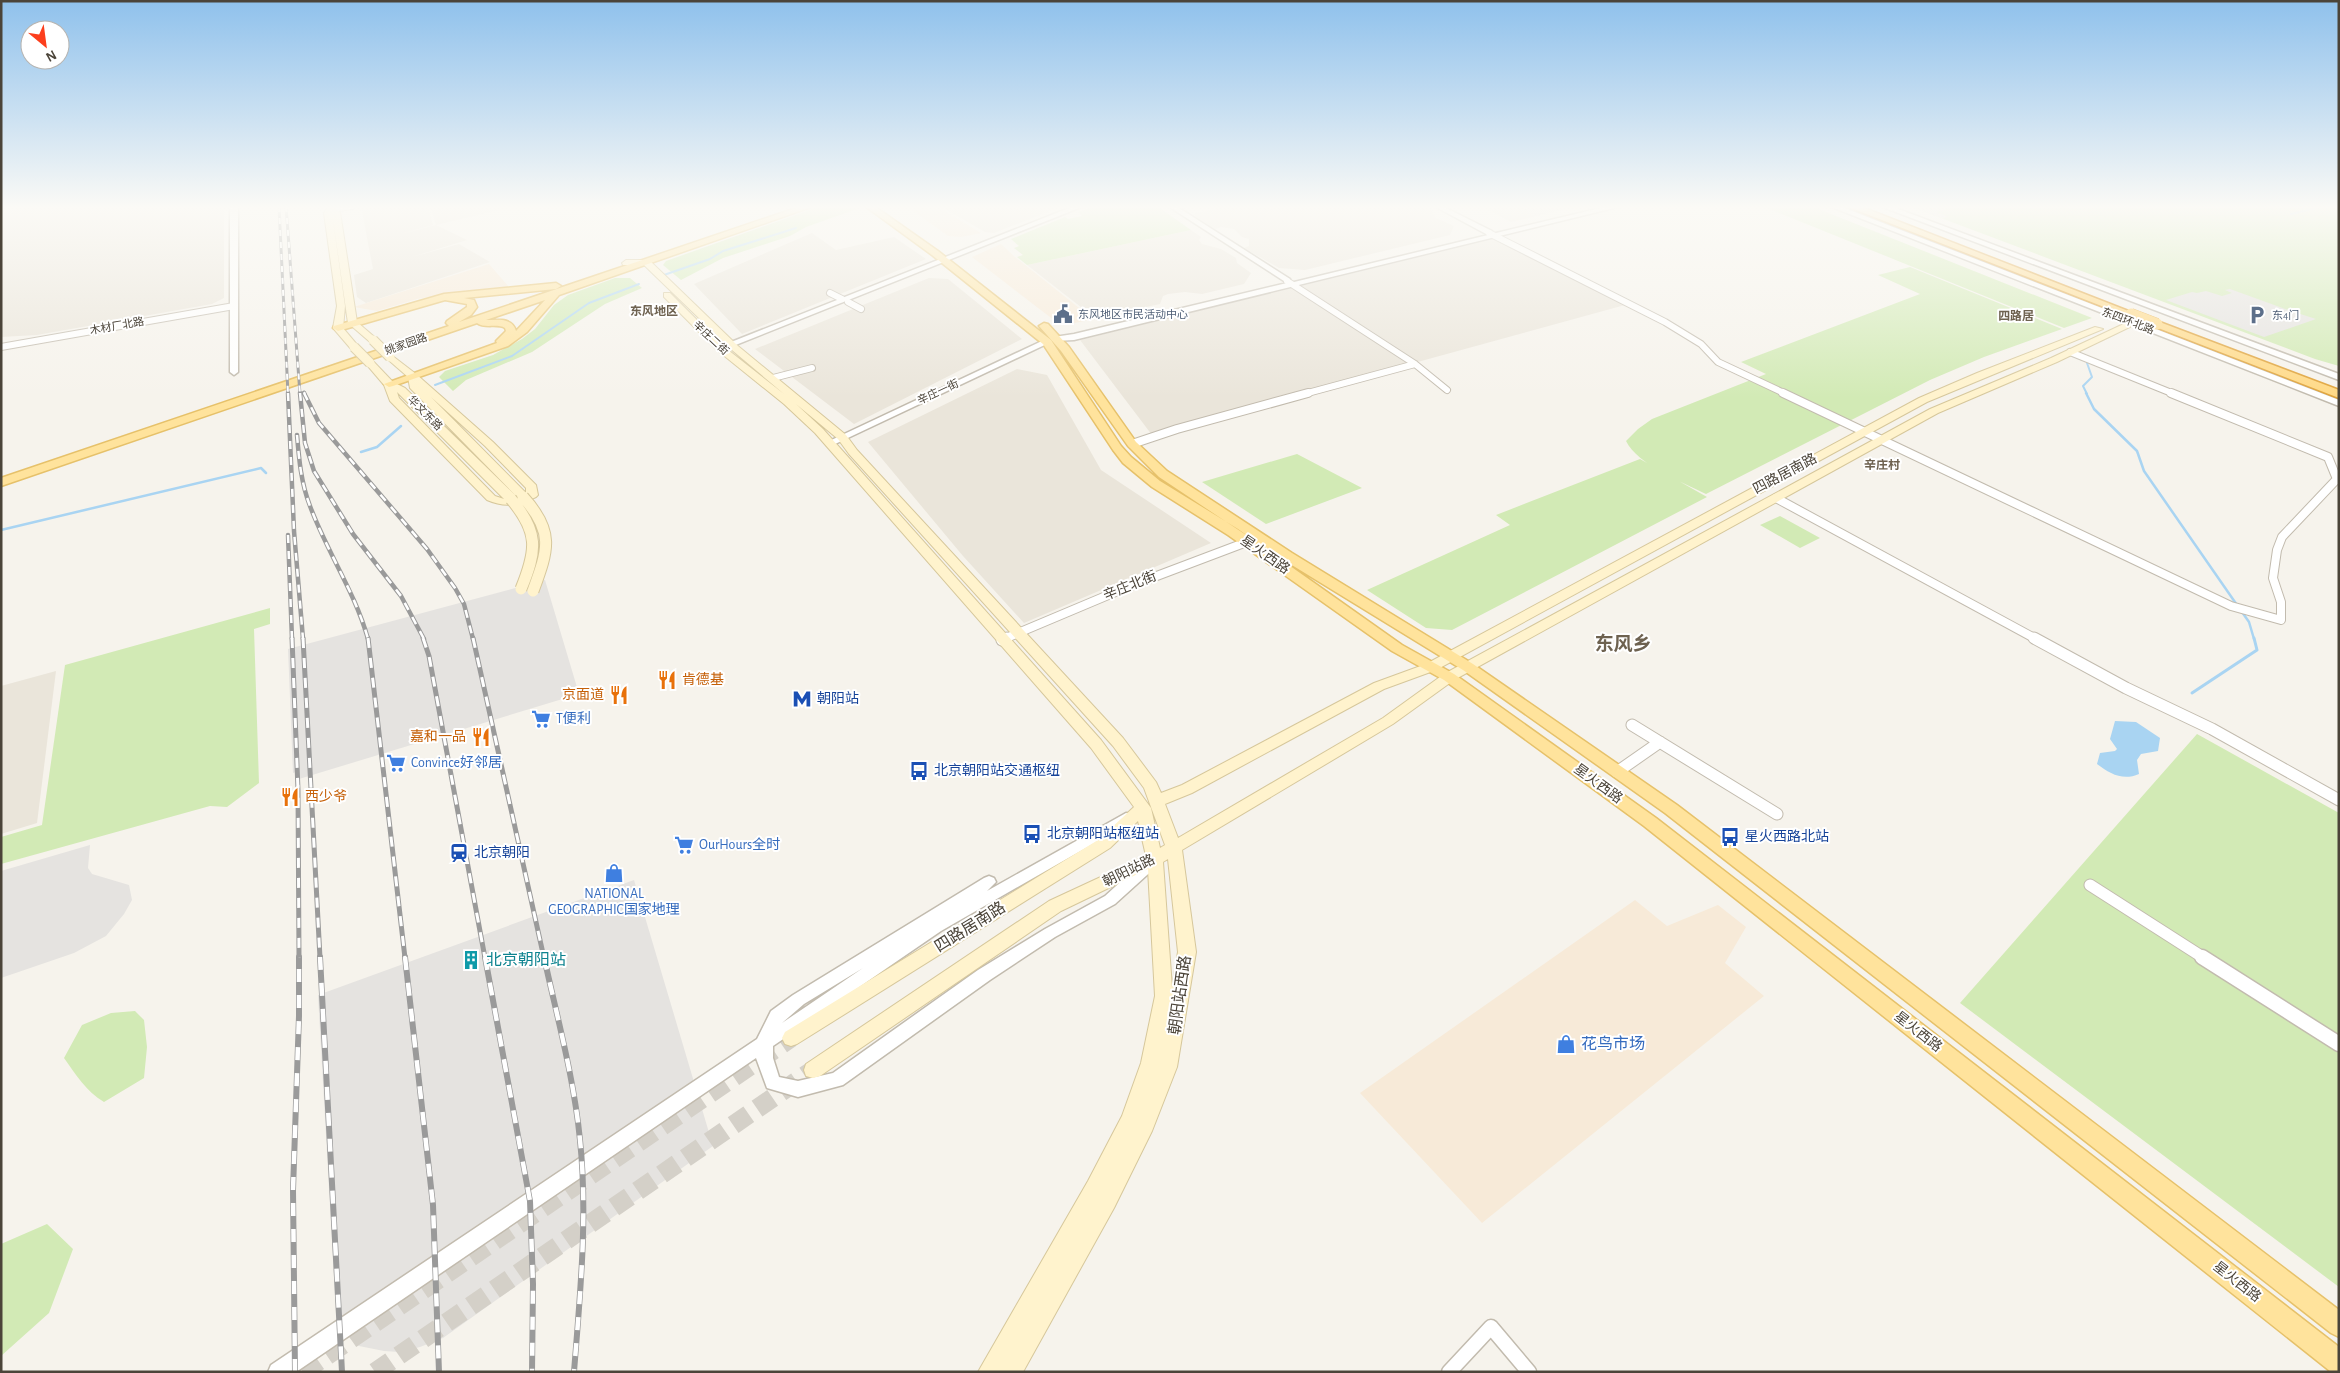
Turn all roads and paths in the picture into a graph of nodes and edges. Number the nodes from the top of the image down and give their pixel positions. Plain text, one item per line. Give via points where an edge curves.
1 (234, 270) edge
2 (336, 270) edge
3 (346, 270) edge
4 (608, 270) edge
5 (622, 270) edge
6 (648, 270) edge
7 (927, 270) edge
8 (964, 270) edge
9 (966, 270) edge
10 (1269, 270) edge
11 (1343, 270) edge
12 (1563, 270) edge
13 (2004, 270) edge
14 (2012, 270) edge
15 (2037, 270) edge
16 (2044, 270) edge
17 (1289, 283) junction
18 (559, 289) junction
19 (830, 293) dead end
20 (845, 300) junction
21 (234, 306) junction
22 (861, 309) dead end
23 (2132, 318) junction
24 (2163, 318) junction
25 (355, 324) junction
26 (454, 325) junction
27 (339, 329) junction
28 (1052, 341) junction
29 (1, 348) edge
30 (728, 348) junction
31 (2070, 352) junction
32 (1414, 364) junction
33 (812, 368) dead end
34 (234, 372) dead end
35 (410, 375) junction
36 (2339, 377) edge
37 (773, 378) junction
38 (388, 383) junction
39 (2339, 385) edge
40 (1447, 390) dead end
41 (2339, 394) edge
42 (2339, 403) edge
43 (1865, 431) junction
44 (842, 437) junction
45 (1880, 440) junction
46 (830, 443) junction
47 (1132, 444) junction
48 (1, 476) edge
49 (1, 482) edge
50 (517, 498) junction
51 (1776, 498) junction
52 (1260, 538) junction
53 (1246, 542) junction
54 (527, 590) dead end
55 (1020, 633) junction
56 (1002, 640) junction
57 (1451, 656) junction
58 (1431, 666) junction
59 (1468, 667) junction
60 (1449, 677) junction
61 (1632, 724) dead end
62 (1660, 742) junction
63 (1617, 772) junction
64 (2339, 800) edge
65 (1150, 804) junction
66 (1777, 814) dead end
67 (1174, 848) junction
68 (1156, 860) junction
69 (989, 882) dead end
70 (2090, 885) dead end
71 (791, 1038) tunnel mouth
72 (2339, 1044) edge
73 (813, 1070) tunnel mouth
74 (2339, 1325) edge
75 (2339, 1362) edge
76 (278, 1372) edge
77 (989, 1372) edge
78 (1011, 1372) edge
79 (1449, 1372) edge
80 (1529, 1372) edge

1 - 21 street
2 - 27 main road via 341,306
3 - 25 main road
4 - 18 main road, 姚家园路
5 - 18 main road, 姚家园路
6 - 30 main road, 辛庄二街
7 - 20 street
8 - 28 main road, 星火西路
9 - 28 main road, 星火西路 via 1031,316
10 - 17 street
11 - 17 street, 辛庄一街
12 - 43 street via 1664,322 1701,344 1718,362
13 - 23 street, 东四环北路
14 - 23 highway, 东四环北路
15 - 24 highway, 东四环北路
16 - 24 street, 东四环北路
17 - 28 street, 辛庄一街
17 - 32 street
18 - 25 main road via 444,297
18 - 26 main road, 姚家园路
18 - 35 main road via 509,341 481,354
19 - 20 street
20 - 22 street
20 - 30 street
21 - 29 street, 木材厂北路
21 - 34 street
23 - 24 highway, bridge
23 - 31 main road, 朝阳站路
23 - 42 street, 东四环北路
23 - 43 main road, 四路居南路 via 1980,375
24 - 36 street, 东四环北路
24 - 39 highway, 东四环北路
24 - 41 highway, 东四环北路
25 - 26 main road via 442,300 470,302 470,310
25 - 27 main road
25 - 35 main road, 华文东路, bridge
26 - 35 main road via 504,323 511,332 487,348
26 - 48 main road, 姚家园路
26 - 49 main road, 姚家园路
27 - 38 main road, 华文东路, bridge
28 - 44 street, 辛庄一街
28 - 47 main road, 星火西路
28 - 53 main road, 星火西路 via 1109,437 1127,460 1156,484
30 - 37 main road, 辛庄二街
30 - 46 main road, 辛庄二街
31 - 45 main road, 朝阳站路 via 1984,388
31 - 45 street via 2328,457 2337,479 2282,537 2277,550 2273,578 2281,602 2281,620 2231,606
32 - 40 street
32 - 47 street
33 - 37 street
35 - 38 main road
35 - 38 main road via 489,444 532,487 532,496 501,503 491,498 394,399
35 - 50 main road, 华文东路 via 414,386
37 - 44 main road, 辛庄二街
38 - 50 main road, 华文东路 via 401,390
43 - 45 street
43 - 57 main road, 四路居南路
44 - 46 street, 辛庄一街
44 - 55 main road, 辛庄二街
45 - 51 main road, 朝阳站路
46 - 56 main road, 辛庄二街
47 - 52 main road, 星火西路 via 1163,474
50 - 54 main road, bridge via 532,528 532,563
51 - 59 main road, 朝阳站路
51 - 64 street via 2126,688 2212,729
52 - 53 street, 辛庄北街
52 - 57 main road, 星火西路
53 - 55 street, 辛庄北街 via 1125,588
53 - 58 main road, 星火西路 via 1397,648
55 - 56 street, 辛庄北街
55 - 65 main road, 朝阳站西路 via 1118,742 1151,786
56 - 65 main road, 朝阳站西路
57 - 58 main road
57 - 59 main road, 星火西路
58 - 60 main road, 星火西路
58 - 65 main road via 1379,686 1187,789
59 - 60 main road, 朝阳站路
59 - 63 main road, 星火西路
60 - 67 main road, 朝阳站路 via 1388,721
60 - 75 main road, 星火西路 via 1650,822
61 - 62 street
62 - 63 street
62 - 66 street
63 - 74 main road, 星火西路 via 1671,809
65 - 67 main road, 朝阳站西路
65 - 68 main road, 朝阳站西路
65 - 71 main road, 四路居南路 via 1104,844
65 - 76 street via 936,927
67 - 68 main road, 朝阳站路
67 - 78 main road, 朝阳站西路 via 1187,952 1168,1067 1107,1201
68 - 69 street via 1110,900 984,975 837,1080 798,1089 773,1083 765,1070 764,1046 778,1015
68 - 73 main road, 朝阳站路 via 1055,906
68 - 77 main road, 朝阳站西路 via 1164,996 1150,1063 1131,1119
70 - 72 street
79 - 80 street via 1491,1326

